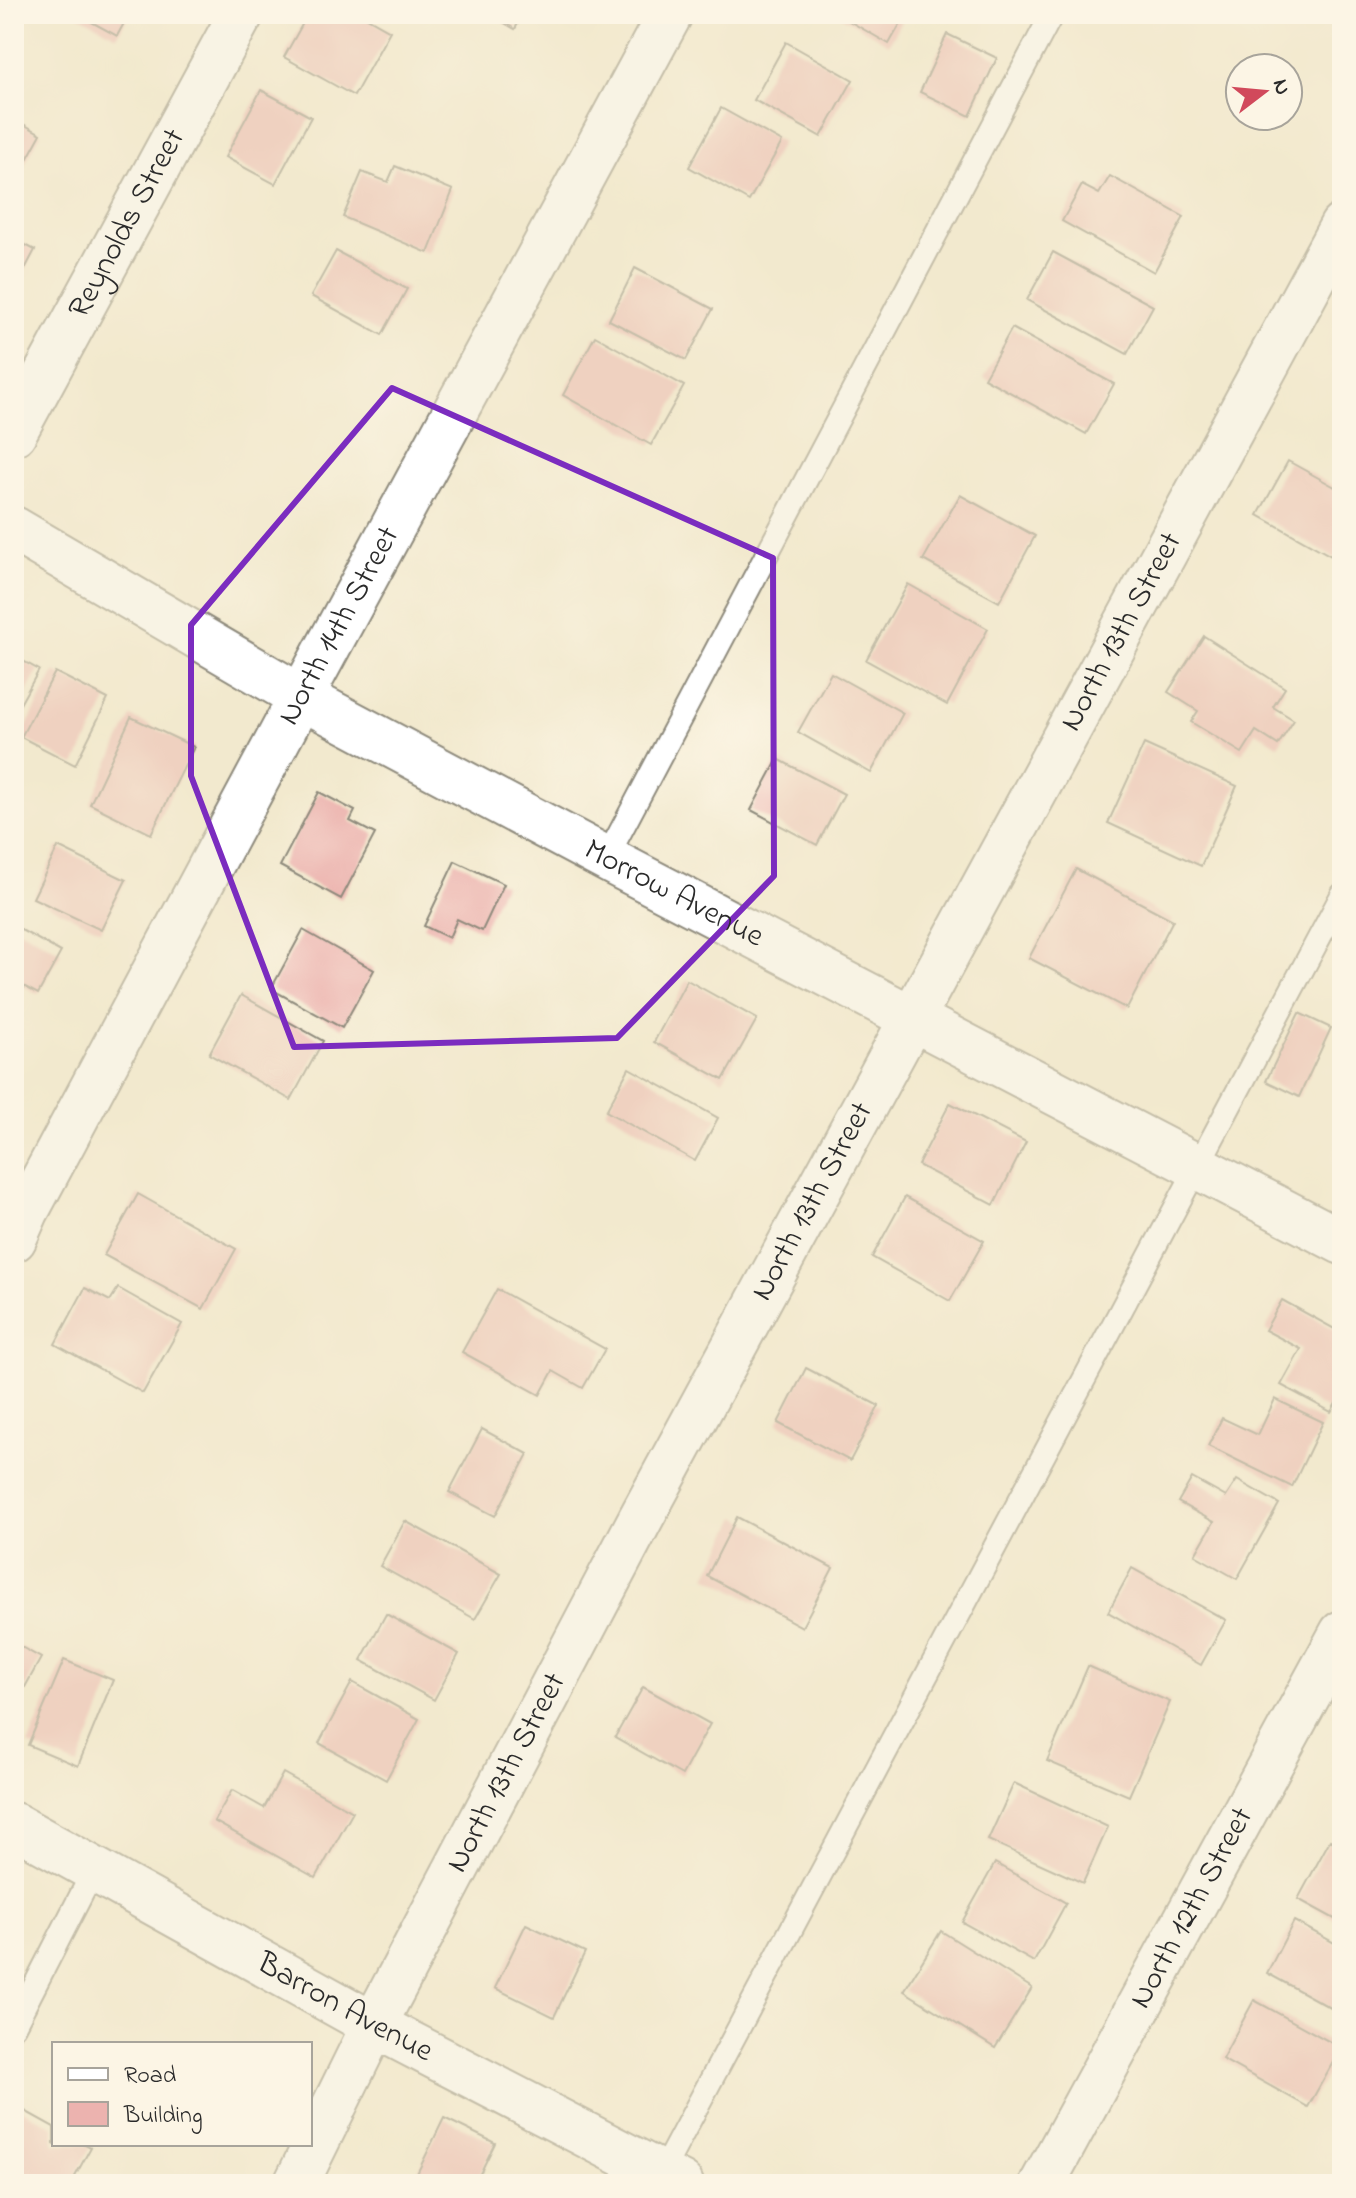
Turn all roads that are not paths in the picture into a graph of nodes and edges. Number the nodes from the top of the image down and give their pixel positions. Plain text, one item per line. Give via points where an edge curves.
1 (241, 14) edge
2 (670, 14) edge
3 (1052, 14) edge
4 (1342, 226) edge
5 (14, 433) edge
6 (14, 529) edge
7 (301, 697) junction
8 (606, 859) junction
9 (1342, 895) edge
10 (912, 1018) junction
11 (1197, 1166) junction
12 (14, 1239) edge
13 (1342, 1242) edge
14 (1342, 1633) edge
15 (14, 1825) edge
16 (94, 1870) junction
17 (374, 2025) junction
18 (14, 2026) edge
19 (671, 2179) edge
20 (296, 2184) edge
21 (1042, 2184) edge

1 - 5 street, Reynolds Street
2 - 7 street, North 14th Street
3 - 8 lane
4 - 10 street, North 13th Street
6 - 7 street, Morrow Avenue
7 - 8 street, Morrow Avenue
7 - 12 street, North 14th Street
8 - 10 street, Morrow Avenue
9 - 11 lane
10 - 11 street, Morrow Avenue
10 - 17 street, North 13th Street
11 - 13 street, Morrow Avenue
11 - 19 lane
14 - 21 street, North 12th Street
15 - 16 street, Barron Avenue
16 - 17 street, Barron Avenue
16 - 18 lane
17 - 19 street, Barron Avenue
17 - 20 street, North 13th Street

